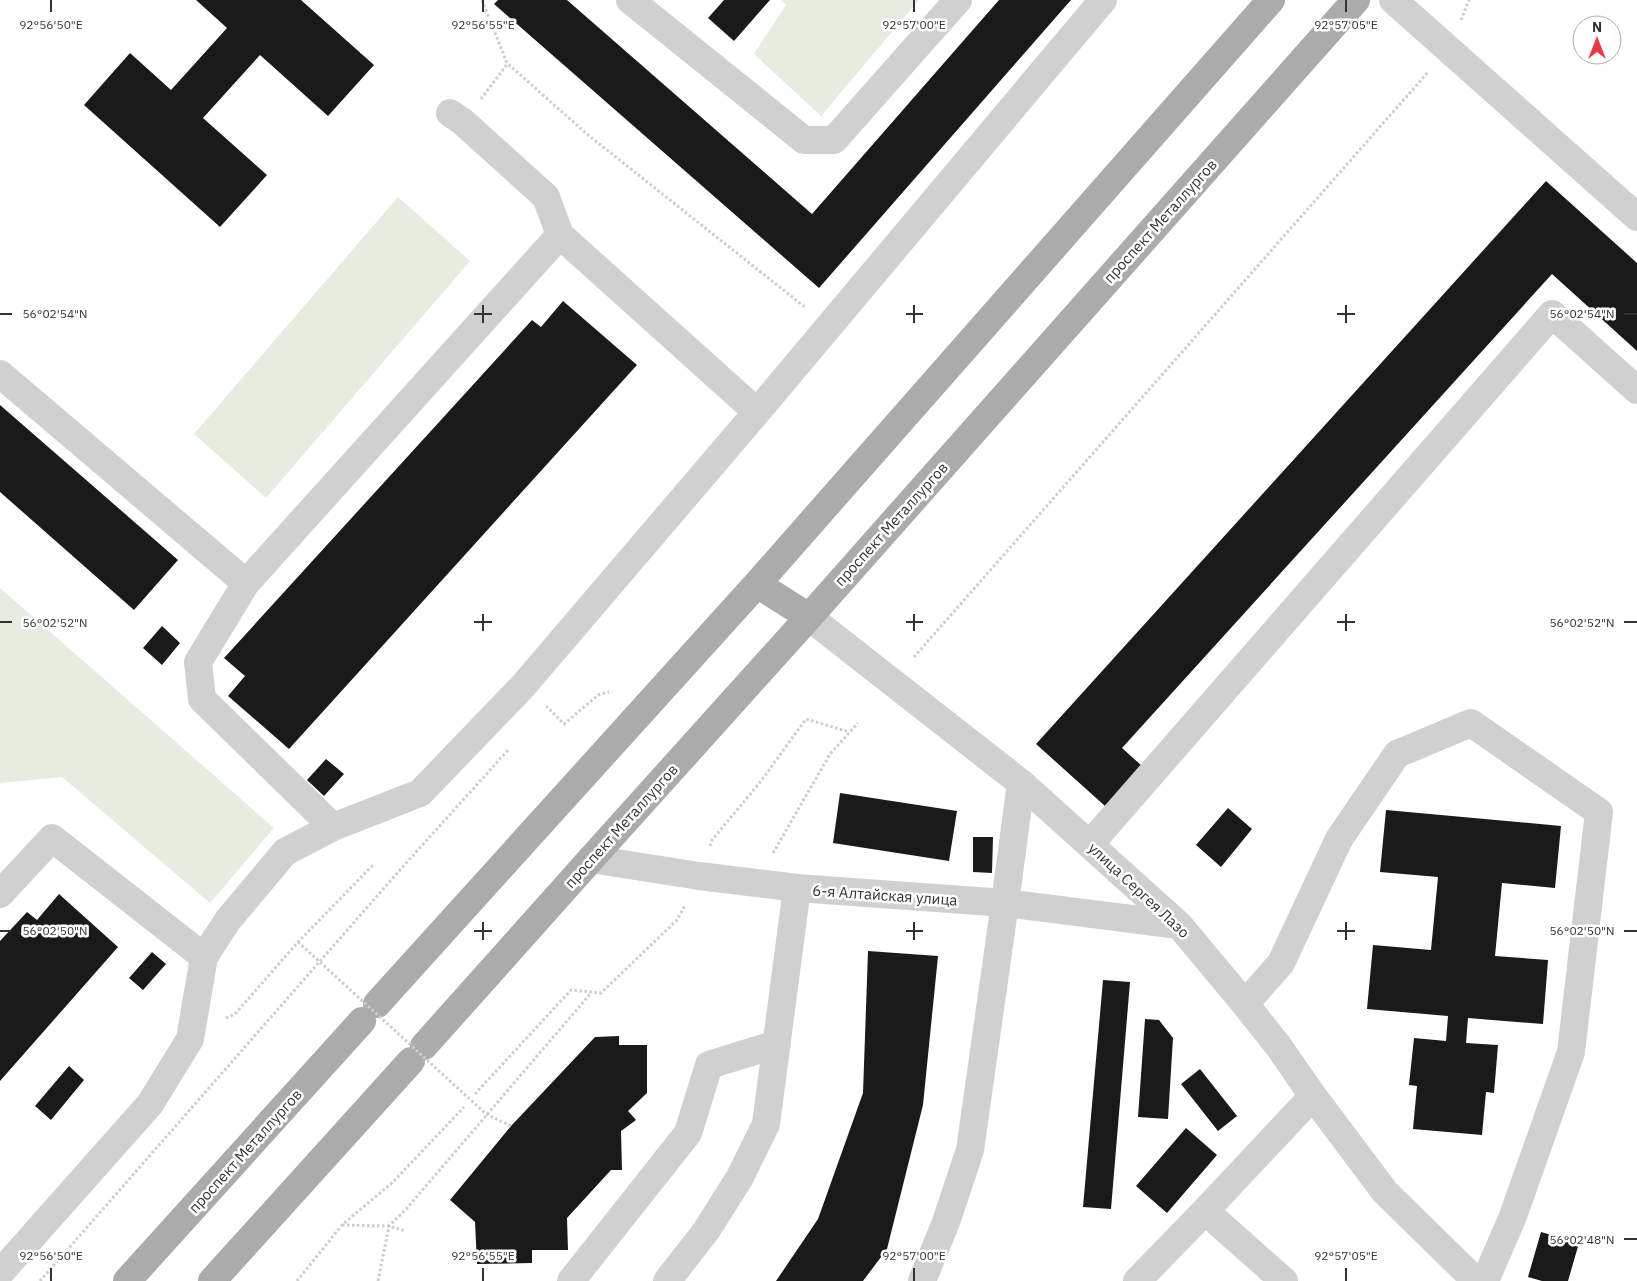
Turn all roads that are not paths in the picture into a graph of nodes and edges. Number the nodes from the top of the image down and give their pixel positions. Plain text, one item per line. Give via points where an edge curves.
1 (630, 0) edge
2 (958, 0) edge
3 (1103, 0) edge
4 (1270, 0) edge
5 (1356, 0) edge
6 (1392, 0) edge
7 (457, 117) road end
8 (1637, 217) edge
9 (560, 235) junction
10 (0, 374) edge
11 (1637, 390) edge
12 (756, 412) junction
13 (246, 583) junction
14 (756, 584) junction
15 (809, 617) junction
16 (1021, 783) junction
17 (333, 827) junction
18 (1090, 844) junction
19 (591, 859) junction
20 (797, 888) junction
21 (0, 894) edge
22 (1005, 903) junction
23 (1179, 925) junction
24 (204, 956) junction
25 (1245, 1004) junction
26 (777, 1044) junction
27 (1313, 1096) junction
28 (1206, 1211) junction
29 (0, 1273) edge
30 (127, 1281) edge
31 (212, 1281) edge
32 (572, 1281) edge
33 (666, 1281) edge
34 (922, 1281) edge
35 (1137, 1281) edge
36 (1284, 1281) edge
37 (1476, 1281) edge
38 (1485, 1281) edge

1 - 2 street via 804,140 834,140
3 - 12 street
4 - 14 main road, проспект Металлургов
5 - 15 main road, проспект Металлургов
6 - 8 street
7 - 9 street via 546,196
9 - 12 street
9 - 13 street
10 - 13 street
11 - 18 street via 1552,314
12 - 17 street via 522,686 420,793
13 - 17 street via 198,662 202,700
14 - 15 main road
14 - 30 main road, проспект Металлургов
15 - 16 street, улица Сергея Лазо
15 - 19 main road, проспект Металлургов
16 - 18 street, улица Сергея Лазо
16 - 22 street
17 - 24 street via 285,852 228,920
18 - 23 street, улица Сергея Лазо
19 - 20 street, 6-я Алтайская улица
19 - 31 main road, проспект Металлургов
20 - 22 street, 6-я Алтайская улица
20 - 26 street
21 - 24 street via 52,838
22 - 23 street, 6-я Алтайская улица
22 - 34 street via 970,1150
23 - 25 street, улица Сергея Лазо
24 - 29 street via 190,1039 150,1104
25 - 27 street, улица Сергея Лазо
25 - 38 street via 1281,963 1339,839 1397,754 1470,723 1598,812 1572,1052 1513,1216
26 - 32 street via 709,1065 688,1133
26 - 33 street via 766,1124 740,1177 706,1231
27 - 28 street
27 - 37 street, улица Сергея Лазо via 1385,1192
28 - 35 street
28 - 36 street

